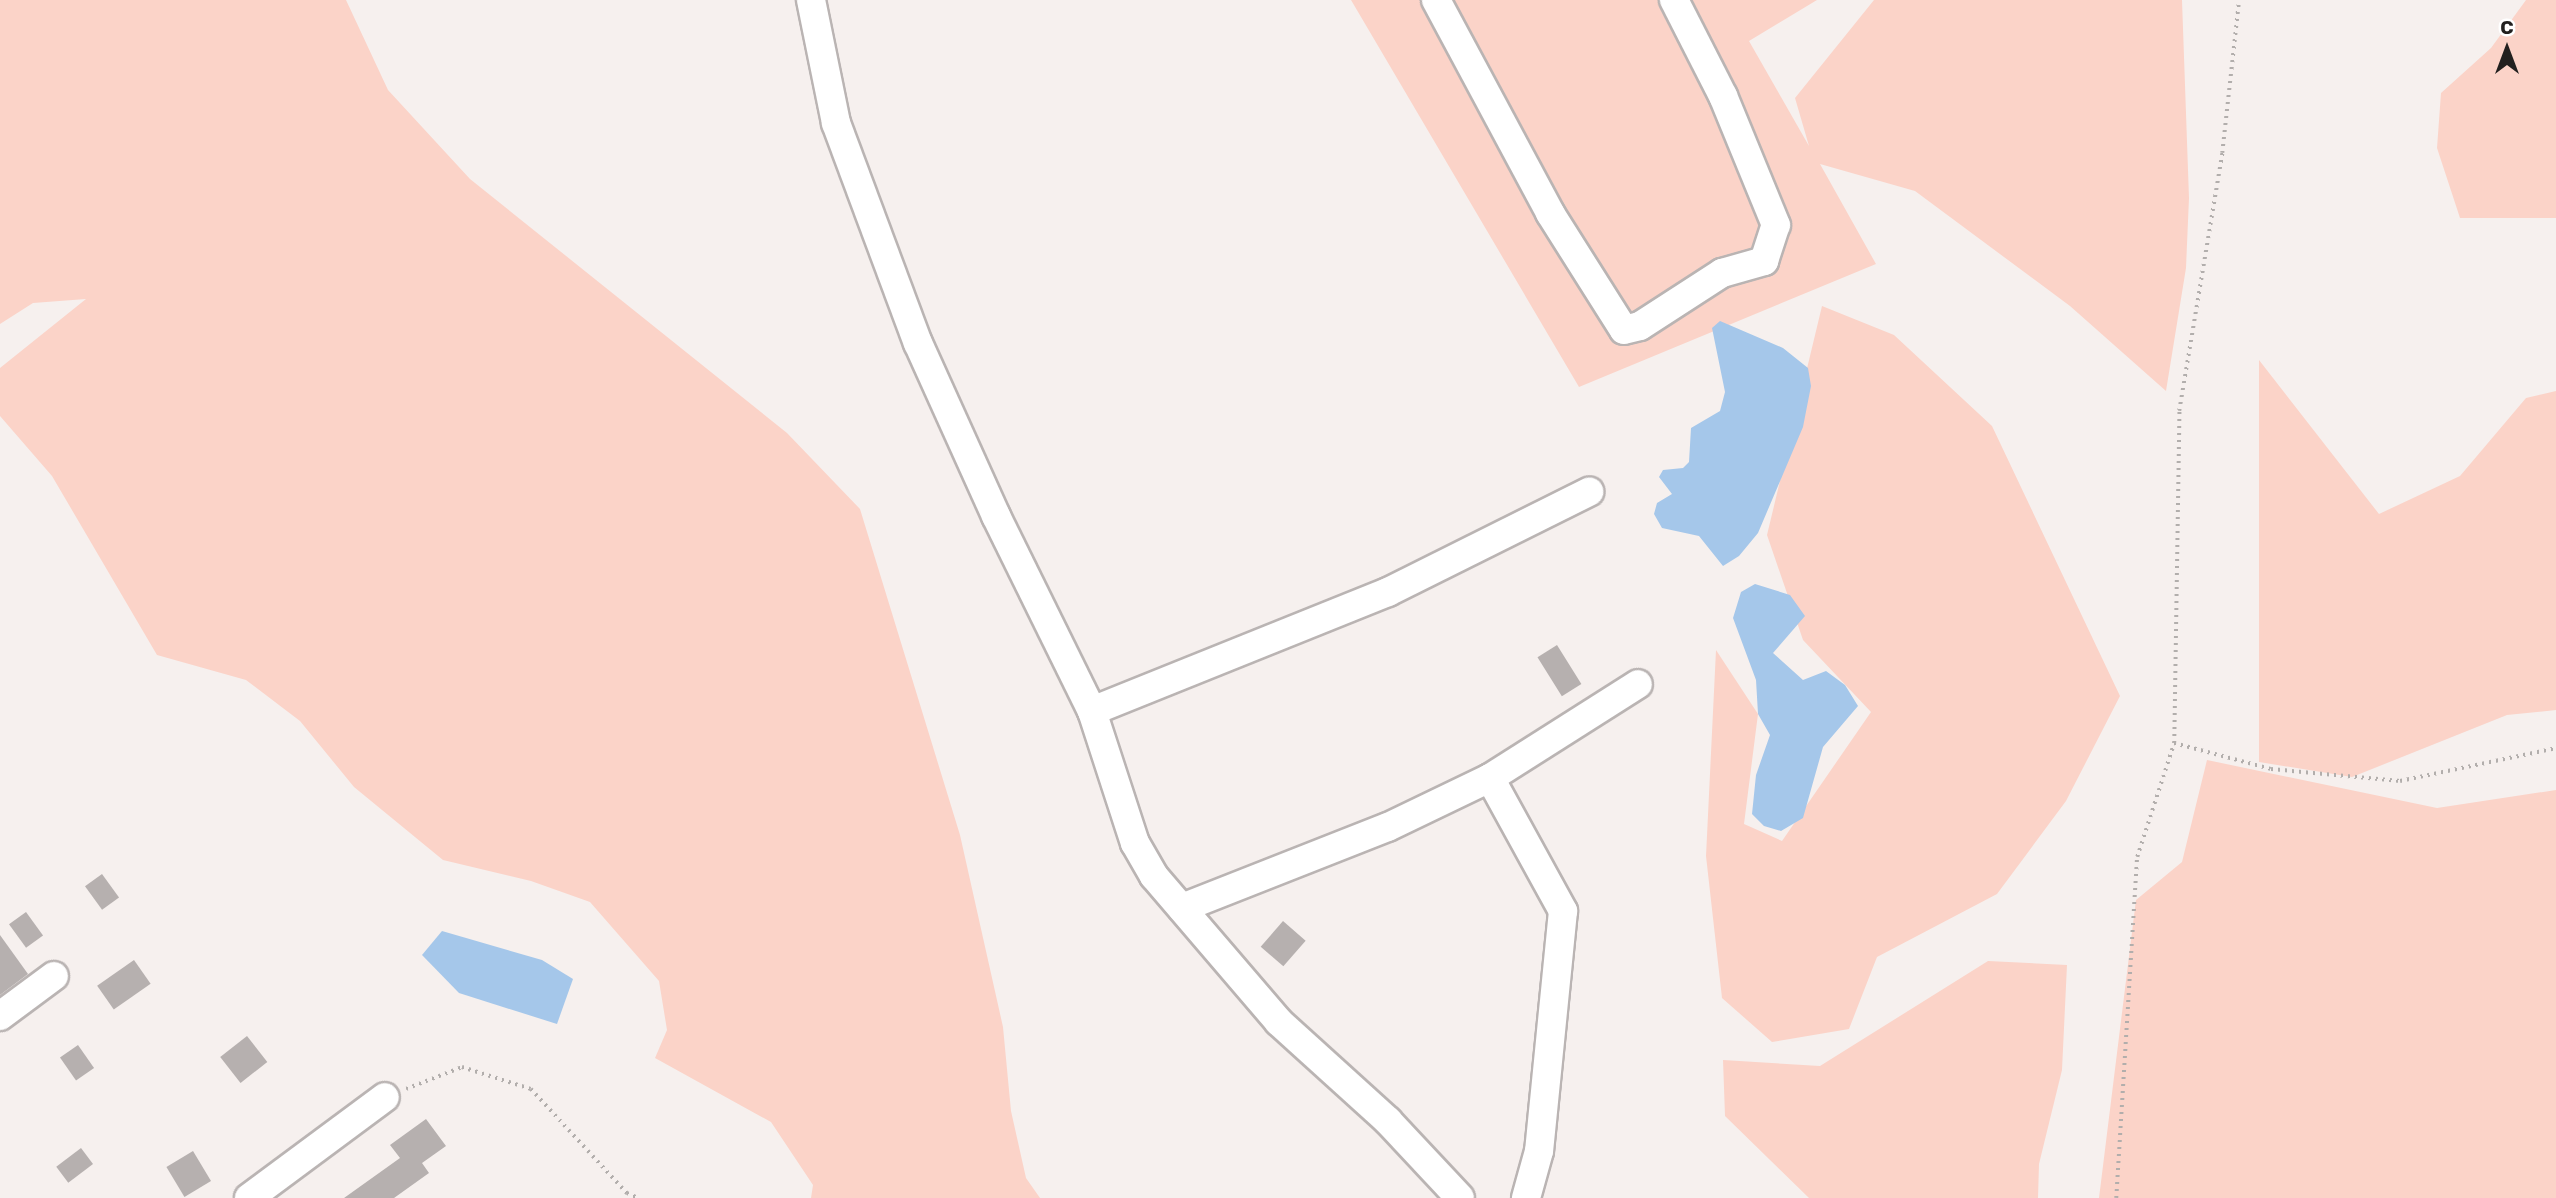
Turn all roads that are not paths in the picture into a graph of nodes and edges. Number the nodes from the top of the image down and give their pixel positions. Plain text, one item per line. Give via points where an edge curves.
1 (811, 0) edge
2 (1436, 0) edge
3 (1674, 0) edge
4 (1589, 492) dead end
5 (1638, 684) dead end
6 (1092, 711) junction
7 (1490, 778) junction
8 (1182, 908) junction
9 (54, 976) dead end
10 (0, 1016) edge
11 (385, 1097) road end
12 (250, 1198) edge
13 (1460, 1198) edge
14 (1525, 1198) edge

1 - 6 street via 836,123 918,343
2 - 3 street via 1550,213 1624,330 1640,326 1722,273 1764,261 1776,225 1723,96
4 - 6 street via 1388,592
5 - 7 street
6 - 8 street via 1135,843 1154,876
7 - 8 street via 1388,827
7 - 14 street via 1563,911 1538,1151
8 - 13 street via 1279,1022 1388,1121
9 - 10 street
11 - 12 street

